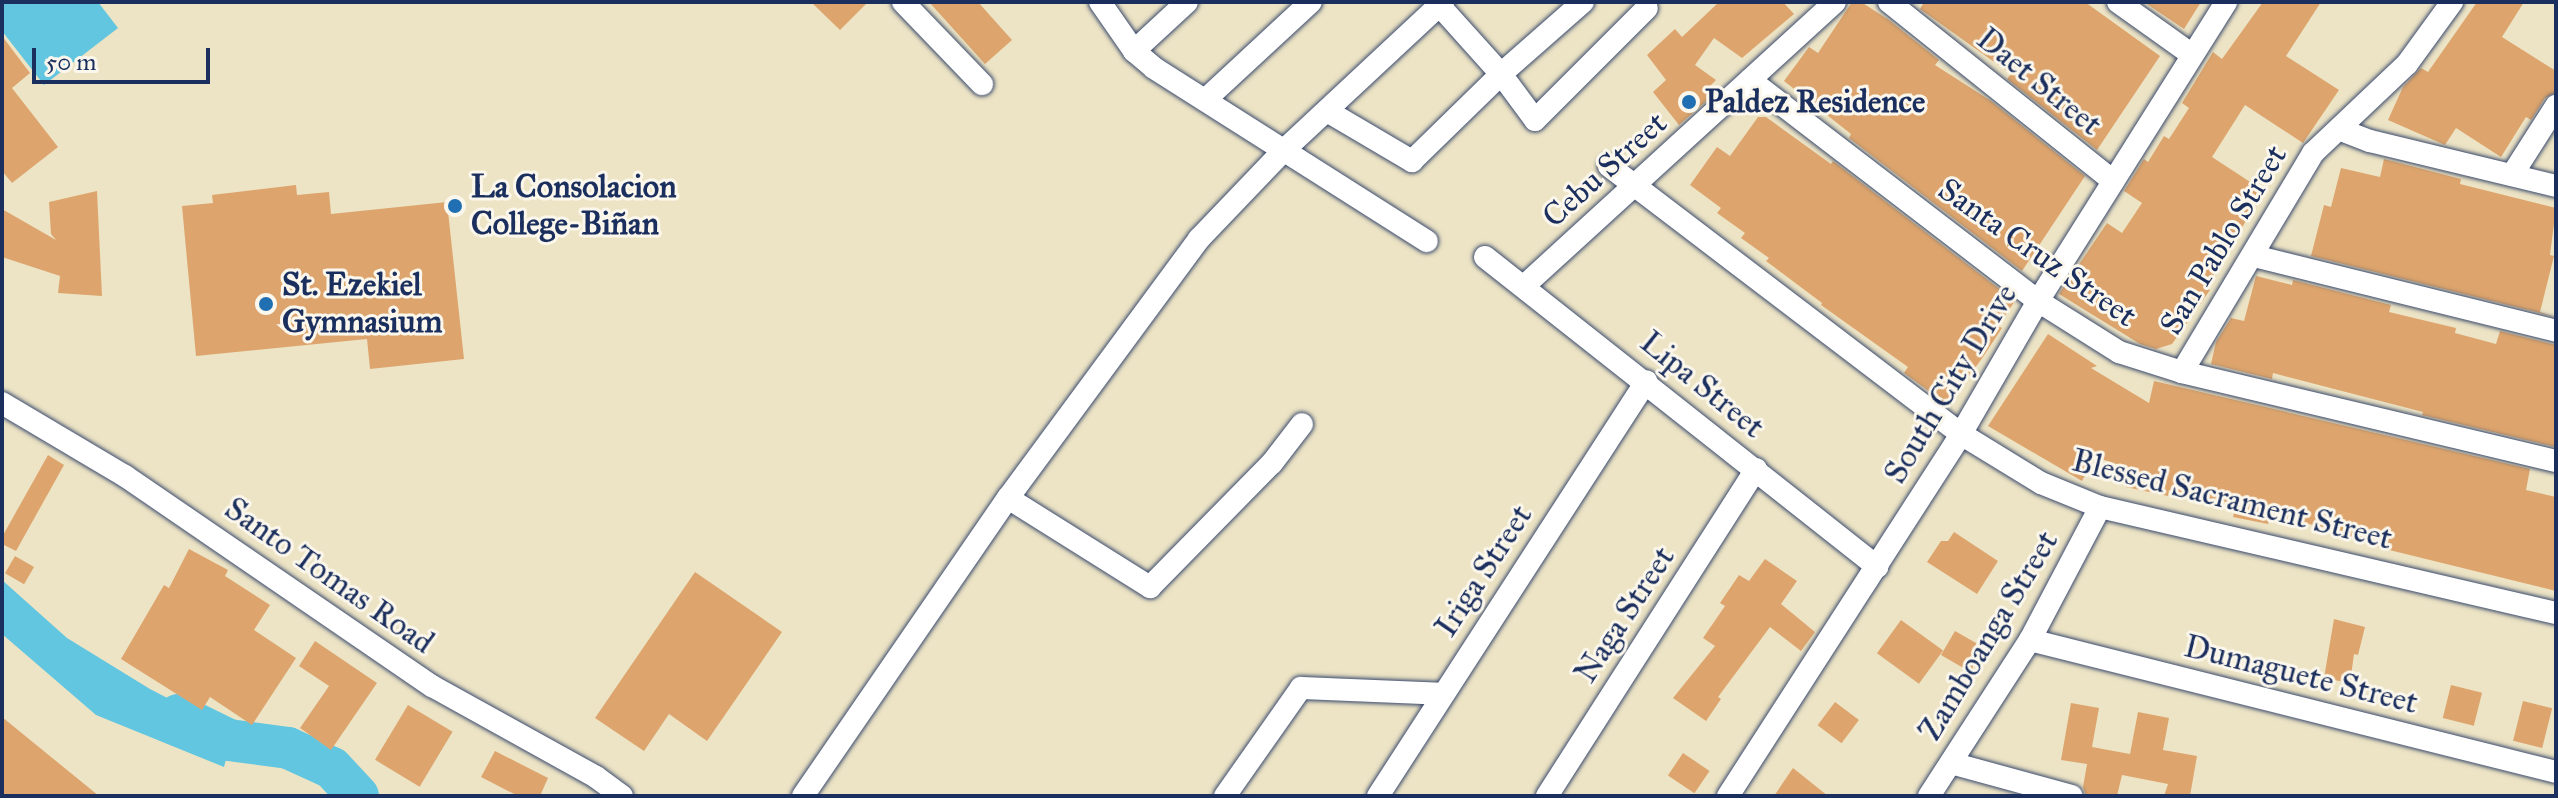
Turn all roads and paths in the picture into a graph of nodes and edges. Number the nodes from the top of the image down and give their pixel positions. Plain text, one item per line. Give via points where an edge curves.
1 (903, 2) edge
2 (1100, 2) edge
3 (1187, 2) edge
4 (1311, 2) edge
5 (1583, 2) edge
6 (1835, 2) edge
7 (1889, 2) edge
8 (2118, 2) edge
9 (2226, 2) edge
10 (2452, 2) edge
11 (1441, 4) edge
12 (1647, 8) dead end
13 (1134, 51) junction
14 (2191, 54) junction
15 (1501, 74) junction
16 (1750, 80) junction
17 (982, 84) dead end
18 (1205, 100) junction
19 (2556, 106) edge
20 (1327, 111) junction
21 (2341, 130) junction
22 (1283, 151) junction
23 (1609, 166) dead end
24 (2512, 175) junction
25 (2113, 181) junction
26 (2556, 186) edge
27 (1636, 187) junction
28 (1427, 241) dead end
29 (2254, 256) junction
30 (1485, 257) dead end
31 (1524, 286) junction
32 (2038, 301) junction
33 (2556, 331) edge
34 (2182, 372) junction
35 (1646, 381) junction
36 (2, 403) edge
37 (1302, 424) dead end
38 (1961, 434) junction
39 (2556, 461) edge
40 (1756, 469) junction
41 (1008, 498) junction
42 (2100, 507) junction
43 (1877, 567) junction
44 (2556, 613) edge
45 (2030, 640) junction
46 (1442, 694) junction
47 (1951, 763) junction
48 (2556, 772) edge
49 (622, 796) edge
50 (803, 796) edge
51 (1225, 796) edge
52 (1378, 796) edge
53 (1547, 796) edge
54 (1728, 796) edge
55 (1929, 796) edge
56 (2072, 796) edge

1 - 17 street
2 - 13 street
3 - 13 street
4 - 18 street
5 - 15 street
6 - 16 street, Cebu Street
7 - 25 street, Daet Street
8 - 14 street
9 - 14 street, South City Drive
10 - 21 street, San Pablo Street via 2407,64
11 - 15 street
11 - 20 street
12 - 15 street via 1535,120
13 - 18 street
14 - 25 street, South City Drive
15 - 20 street via 1412,161
16 - 27 street, Cebu Street
16 - 32 street, Santa Cruz Street
18 - 22 street
19 - 24 street
20 - 22 street
21 - 24 street
21 - 29 street, San Pablo Street via 2313,153
22 - 28 street
22 - 41 street via 1199,239
23 - 27 street, Blessed Sacrament Street
24 - 26 street
25 - 32 street, South City Drive
27 - 31 street, Cebu Street
27 - 38 street, Blessed Sacrament Street
29 - 33 street
29 - 34 street, San Pablo Street
30 - 31 street, Lipa Street
31 - 35 street, Lipa Street
32 - 34 street, Santa Cruz Street via 2119,352
32 - 38 street, South City Drive
34 - 39 street, Santa Cruz Street
35 - 40 street, Lipa Street
35 - 46 street, Iriga Street
36 - 49 street, Santo Tomas Road via 136,483 432,686
37 - 41 street via 1272,463 1150,587
38 - 42 street, Blessed Sacrament Street via 2041,483
38 - 43 street, South City Drive
40 - 43 street, Lipa Street
40 - 53 street, Naga Street
41 - 50 street
42 - 44 street, Blessed Sacrament Street
42 - 45 street, Zamboanga Street
43 - 54 street, South City Drive
45 - 47 street, Zamboanga Street
45 - 48 street, Dumaguete Street
46 - 51 street via 1301,688
46 - 52 street, Iriga Street
47 - 55 street, Zamboanga Street
47 - 56 street

